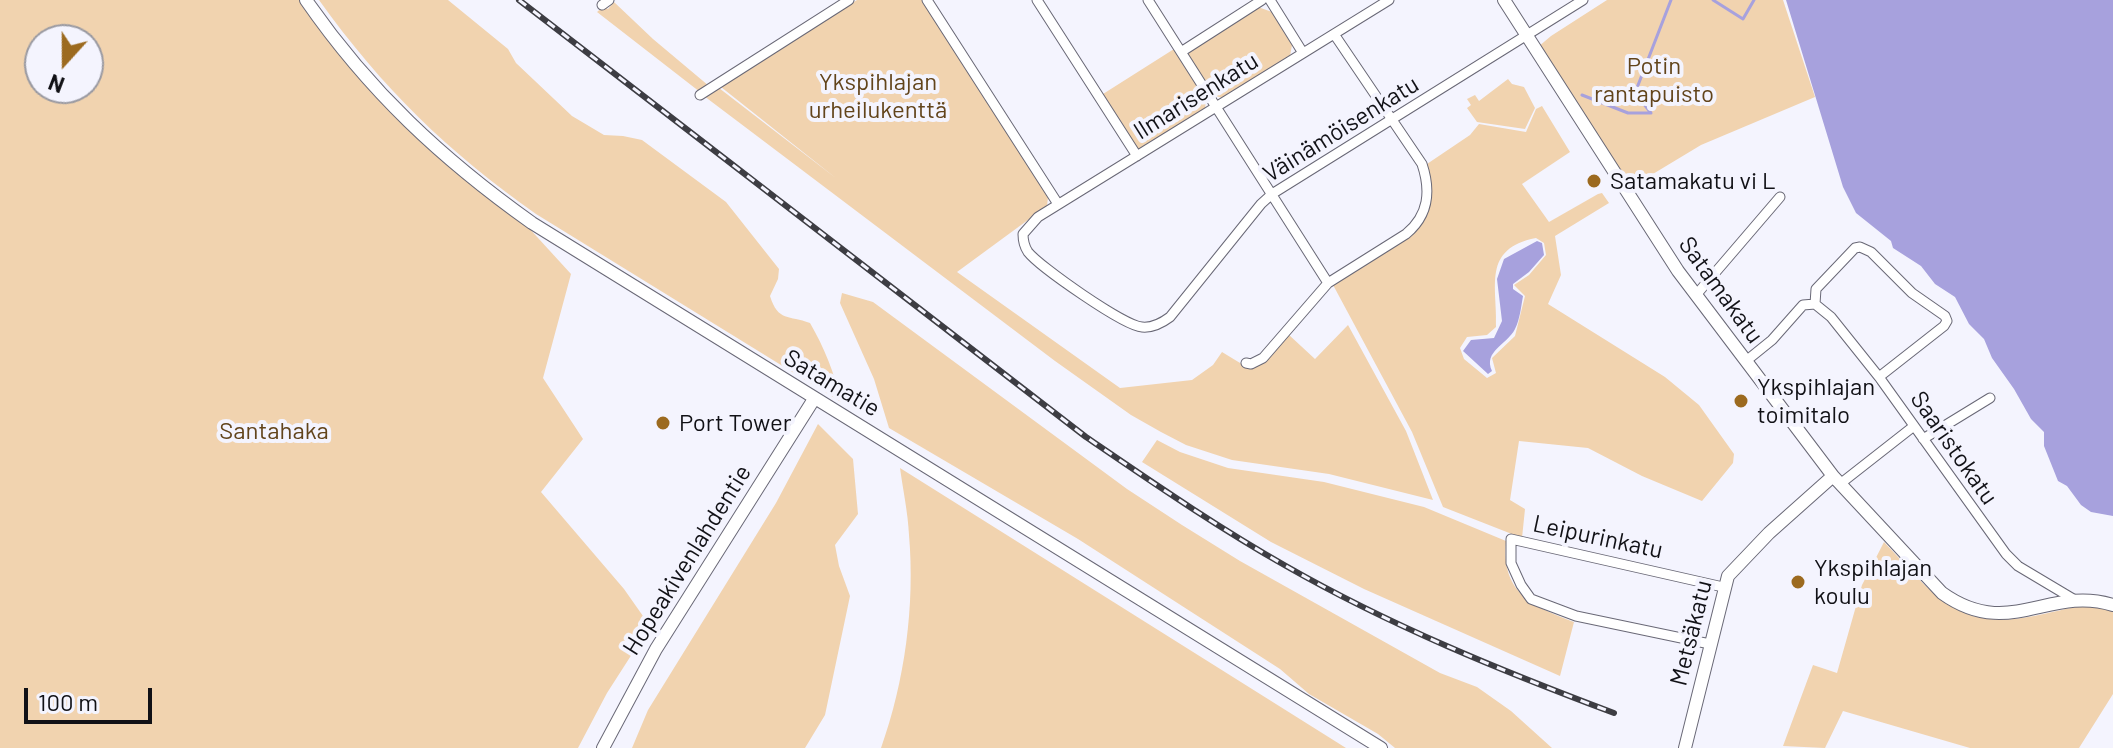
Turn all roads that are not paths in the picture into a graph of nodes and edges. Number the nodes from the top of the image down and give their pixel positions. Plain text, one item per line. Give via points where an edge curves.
1 (306, 0) edge
2 (849, 0) edge
3 (927, 0) edge
4 (1037, 0) edge
5 (1148, 0) edge
6 (1262, 0) edge
7 (1270, 0) edge
8 (1504, 0) edge
9 (1583, 0) edge
10 (1384, 1) edge
11 (1334, 34) junction
12 (1526, 36) junction
13 (1181, 52) junction
14 (1303, 53) junction
15 (700, 95) dead end
16 (1216, 107) junction
17 (1393, 120) junction
18 (1137, 156) junction
19 (1272, 194) junction
20 (1780, 197) dead end
21 (1058, 204) junction
22 (1026, 229) joint
23 (1328, 283) junction
24 (1696, 295) junction
25 (1815, 304) junction
26 (1746, 361) junction
27 (1246, 363) dead end
28 (1879, 377) junction
29 (1990, 398) dead end
30 (814, 399) junction
31 (1914, 426) junction
32 (1923, 439) junction
33 (1836, 480) junction
34 (1723, 587) junction
35 (2075, 600) junction
36 (2113, 605) edge
37 (1710, 644) junction
38 (603, 748) edge
39 (1381, 748) edge
40 (1685, 748) edge

1 - 30 street, Satamatie via 407,121 492,195
2 - 15 street
3 - 21 street
4 - 18 street
5 - 13 street
6 - 13 street
7 - 14 street
8 - 12 street, Satamakatu
9 - 12 street, Väinämöisenkatu
10 - 11 street, Ilmarisenkatu
11 - 14 street, Ilmarisenkatu
11 - 17 street
12 - 17 street, Väinämöisenkatu
12 - 24 street, Satamakatu
13 - 16 street
14 - 16 street, Ilmarisenkatu
16 - 18 street, Ilmarisenkatu
16 - 19 street
17 - 19 street, Väinämöisenkatu
17 - 23 street via 1422,164 1426,209 1417,225
18 - 21 street, Ilmarisenkatu
19 - 22 street, Väinämöisenkatu via 1170,317 1151,326 1118,318 1040,263 1025,247
19 - 23 street
20 - 24 street
21 - 22 street, Ilmarisenkatu
23 - 27 street via 1263,358
24 - 26 street, Satamakatu
25 - 26 street via 1803,305
25 - 28 street, Saaristokatu
25 - 28 street via 1816,289 1855,248 1865,247 1912,293 1945,316 1944,326
26 - 33 street, Satamakatu
28 - 31 street, Saaristokatu
29 - 32 street
30 - 38 street, Hopeakivenlahdentie via 656,649
30 - 39 street, Satamatie
31 - 32 street, Saaristokatu
31 - 33 street, Metsäkatu
32 - 35 street, Saaristokatu via 2006,554
33 - 34 street, Metsäkatu via 1734,567
33 - 35 street, Satamakatu via 1961,607 1992,615
34 - 37 street, Metsäkatu
34 - 37 street, Leipurinkatu via 1511,539 1511,563 1531,599 1576,616
35 - 36 street, Satamakatu
37 - 40 street, Metsäkatu

